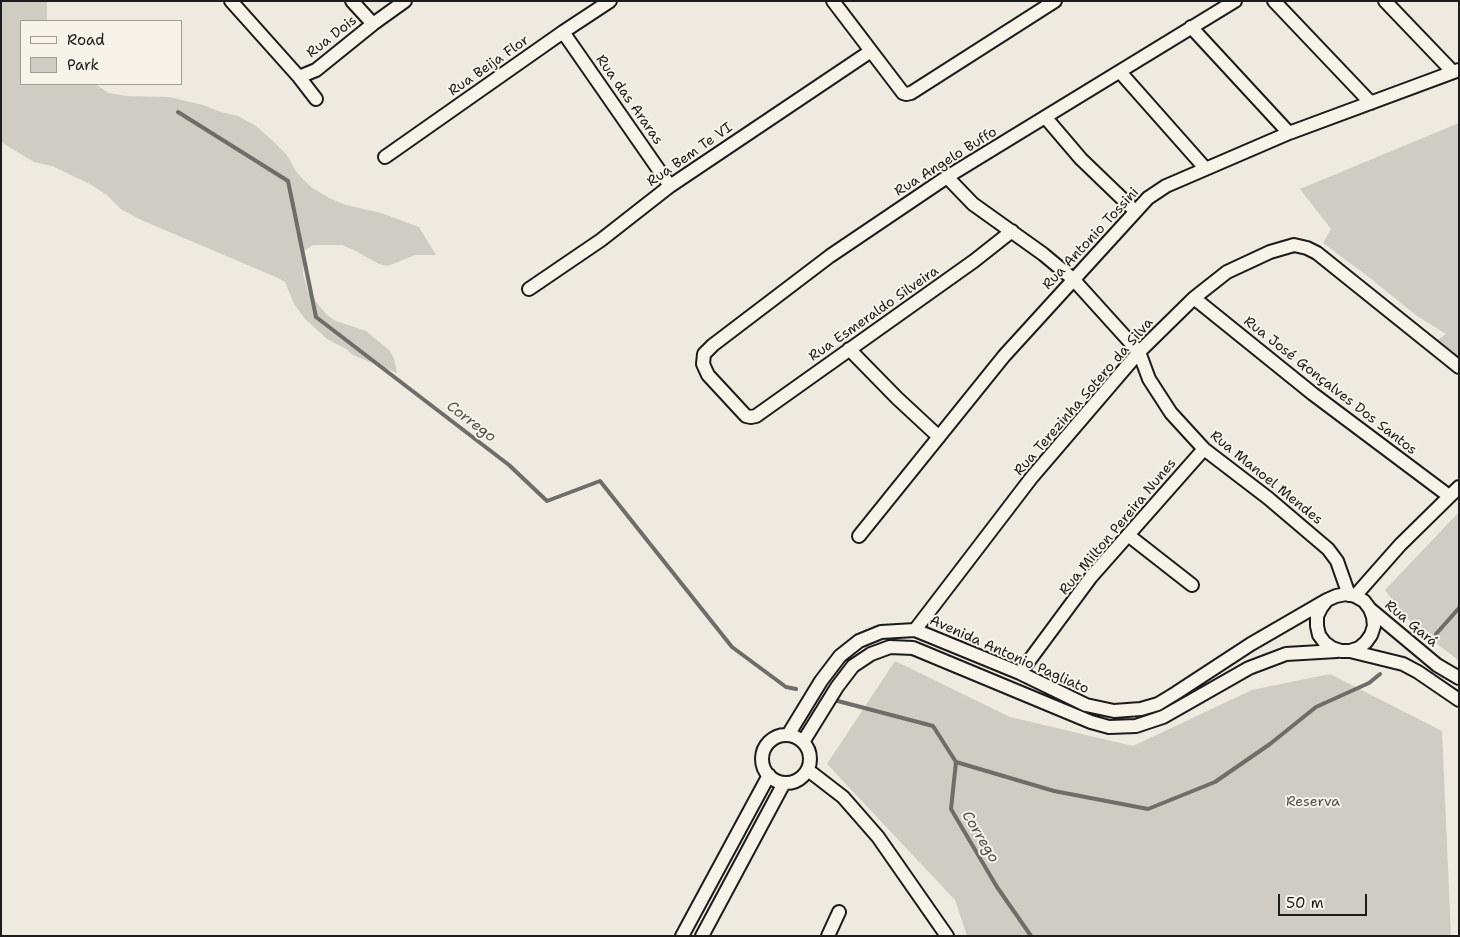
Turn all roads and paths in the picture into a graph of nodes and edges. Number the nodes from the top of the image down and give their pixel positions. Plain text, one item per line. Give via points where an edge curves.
1 (231, 1) edge
2 (352, 1) edge
3 (405, 1) edge
4 (610, 1) edge
5 (1055, 1) edge
6 (1235, 1) edge
7 (1274, 1) edge
8 (1385, 1) edge
9 (836, 2) edge
10 (373, 24) junction
11 (1191, 27) junction
12 (563, 32) junction
13 (871, 51) junction
14 (1456, 71) edge
15 (1120, 72) junction
16 (299, 76) junction
17 (316, 98) dead end
18 (1371, 103) junction
19 (1046, 118) junction
20 (1289, 133) junction
21 (385, 156) dead end
22 (1204, 168) junction
23 (947, 177) junction
24 (670, 186) junction
25 (1135, 211) junction
26 (1012, 231) junction
27 (1073, 280) junction
28 (530, 289) dead end
29 (1194, 298) junction
30 (849, 349) junction
31 (1139, 352) junction
32 (1459, 367) edge
33 (751, 418) joint
34 (939, 437) junction
35 (1204, 449) junction
36 (1454, 491) edge
37 (1128, 534) junction
38 (859, 536) dead end
39 (1192, 585) dead end
40 (1352, 596) junction
41 (1327, 600) junction
42 (1370, 609) junction
43 (915, 630) junction
44 (1345, 651) junction
45 (1020, 673) junction
46 (1459, 678) edge
47 (1459, 700) edge
48 (788, 735) junction
49 (803, 742) junction
50 (808, 770) junction
51 (769, 775) junction
52 (784, 783) junction
53 (839, 912) dead end
54 (682, 936) edge
55 (702, 936) edge
56 (828, 936) edge
57 (947, 936) edge

1 - 16 street
2 - 10 street
3 - 10 street, Rua Dois
4 - 12 street, Rua Beija Flor
5 - 13 street via 911,93 903,93
6 - 11 street, Rua Angelo Buffo
7 - 18 street
8 - 14 street
9 - 13 street
10 - 16 street, Rua Dois via 316,70
11 - 15 street, Rua Angelo Buffo
11 - 20 street
12 - 21 street, Rua Beija Flor
12 - 24 street, Rua das Araras
13 - 24 street, Rua Bem Te VI
14 - 18 street, Rua Antonio Tossini
15 - 19 street, Rua Angelo Buffo
15 - 22 street
16 - 17 street
18 - 20 street, Rua Antonio Tossini
19 - 23 street, Rua Angelo Buffo
19 - 25 street via 1081,159
20 - 22 street, Rua Antonio Tossini
22 - 25 street, Rua Antonio Tossini via 1166,186
23 - 26 street, Rua Manoel Mendes via 973,204
23 - 33 street, Rua Angelo Buffo via 830,256 704,354 703,364 708,375
24 - 28 street, Rua Bem Te VI via 601,240
25 - 27 street, Rua Antonio Tossini
26 - 27 street, Rua Manoel Mendes
26 - 30 street, Rua Esmeraldo Silveira
27 - 31 street, Rua Manoel Mendes
27 - 34 street, Rua Antonio Tossini via 1004,356
29 - 31 street, Rua Terezinha Sotero da Silva
29 - 32 street, Rua Terezinha Sotero da Silva via 1227,272 1270,252 1294,245 1307,248
29 - 36 street, Rua José Gonçalves Dos Santos via 1313,394
30 - 33 street, Rua Esmeraldo Silveira
30 - 34 street
31 - 35 street, Rua Manoel Mendes via 1149,379 1171,413
31 - 43 street, Rua Terezinha Sotero da Silva via 1032,477
34 - 38 street, Rua Antonio Tossini
35 - 37 street, Rua Milton Pereira Nunes
35 - 40 street, Rua Manoel Mendes via 1328,549 1337,561
36 - 40 street
37 - 39 street
37 - 45 street, Rua Milton Pereira Nunes via 1090,577
40 - 41 street via 1336,596
40 - 42 street via 1364,601
41 - 44 street via 1317,616 1319,636 1332,648
41 - 45 street, Avenida Antonio Pagliato via 1251,644 1176,694 1141,709 1114,711 1086,706
42 - 44 street via 1374,626 1371,635 1359,648
42 - 46 street, Rua Gará via 1437,665
43 - 45 street, Avenida Antonio Pagliato
43 - 48 street, Avenida Antonio Pagliato via 881,632 858,641 840,656 821,681
44 - 47 street, Avenida Antonio Pagliato via 1403,664
44 - 49 street, Avenida Antonio Pagliato via 1286,654 1249,668 1163,717 1136,726 1109,727 913,648 890,647 853,666
48 - 49 street
48 - 51 street via 773,739 763,752 764,768
49 - 50 street via 810,755
50 - 52 street via 798,780
50 - 57 street via 843,797 878,837
51 - 52 street
51 - 54 street
52 - 55 street
53 - 56 street

